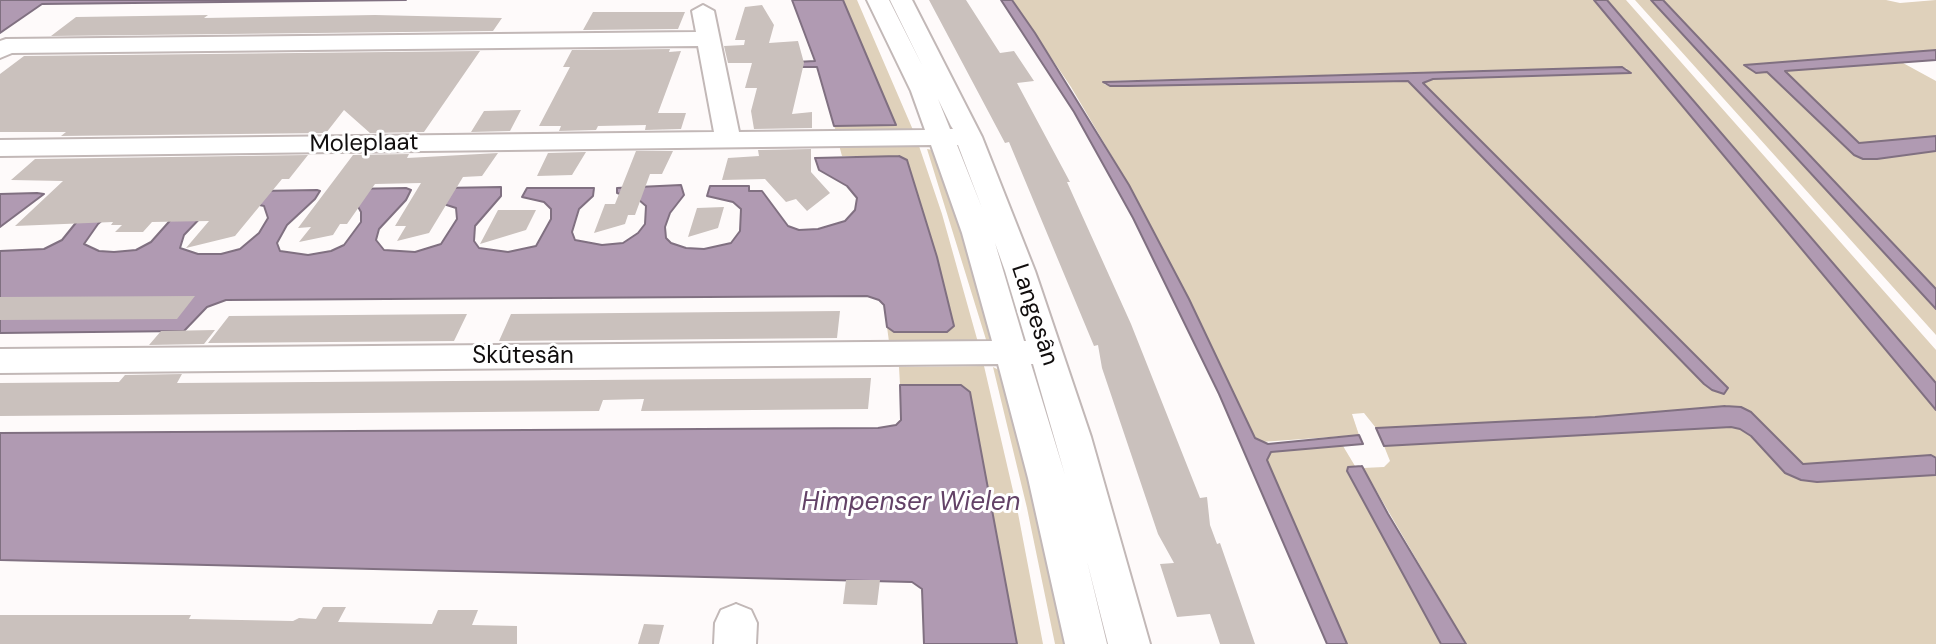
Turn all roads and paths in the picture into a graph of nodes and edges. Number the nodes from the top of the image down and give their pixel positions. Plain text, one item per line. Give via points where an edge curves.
1 (878, 0) edge
2 (901, 0) edge
3 (703, 11) dead end
4 (709, 39) junction
5 (0, 51) edge
6 (955, 137) junction
7 (728, 140) junction
8 (0, 148) edge
9 (1046, 352) junction
10 (1013, 353) junction
11 (0, 361) edge
12 (1086, 644) edge
13 (1129, 644) edge

1 - 6 street, Langesân
2 - 6 street, Langesân
3 - 4 street
4 - 5 street via 6,46
4 - 7 street
6 - 7 street, Moleplaat
6 - 9 street, Langesân via 996,204
6 - 10 street, Langesân
7 - 8 street, Moleplaat
9 - 10 street, Skûtesân
9 - 13 street, Langesân
10 - 11 street, Skûtesân
10 - 12 street, Langesân

